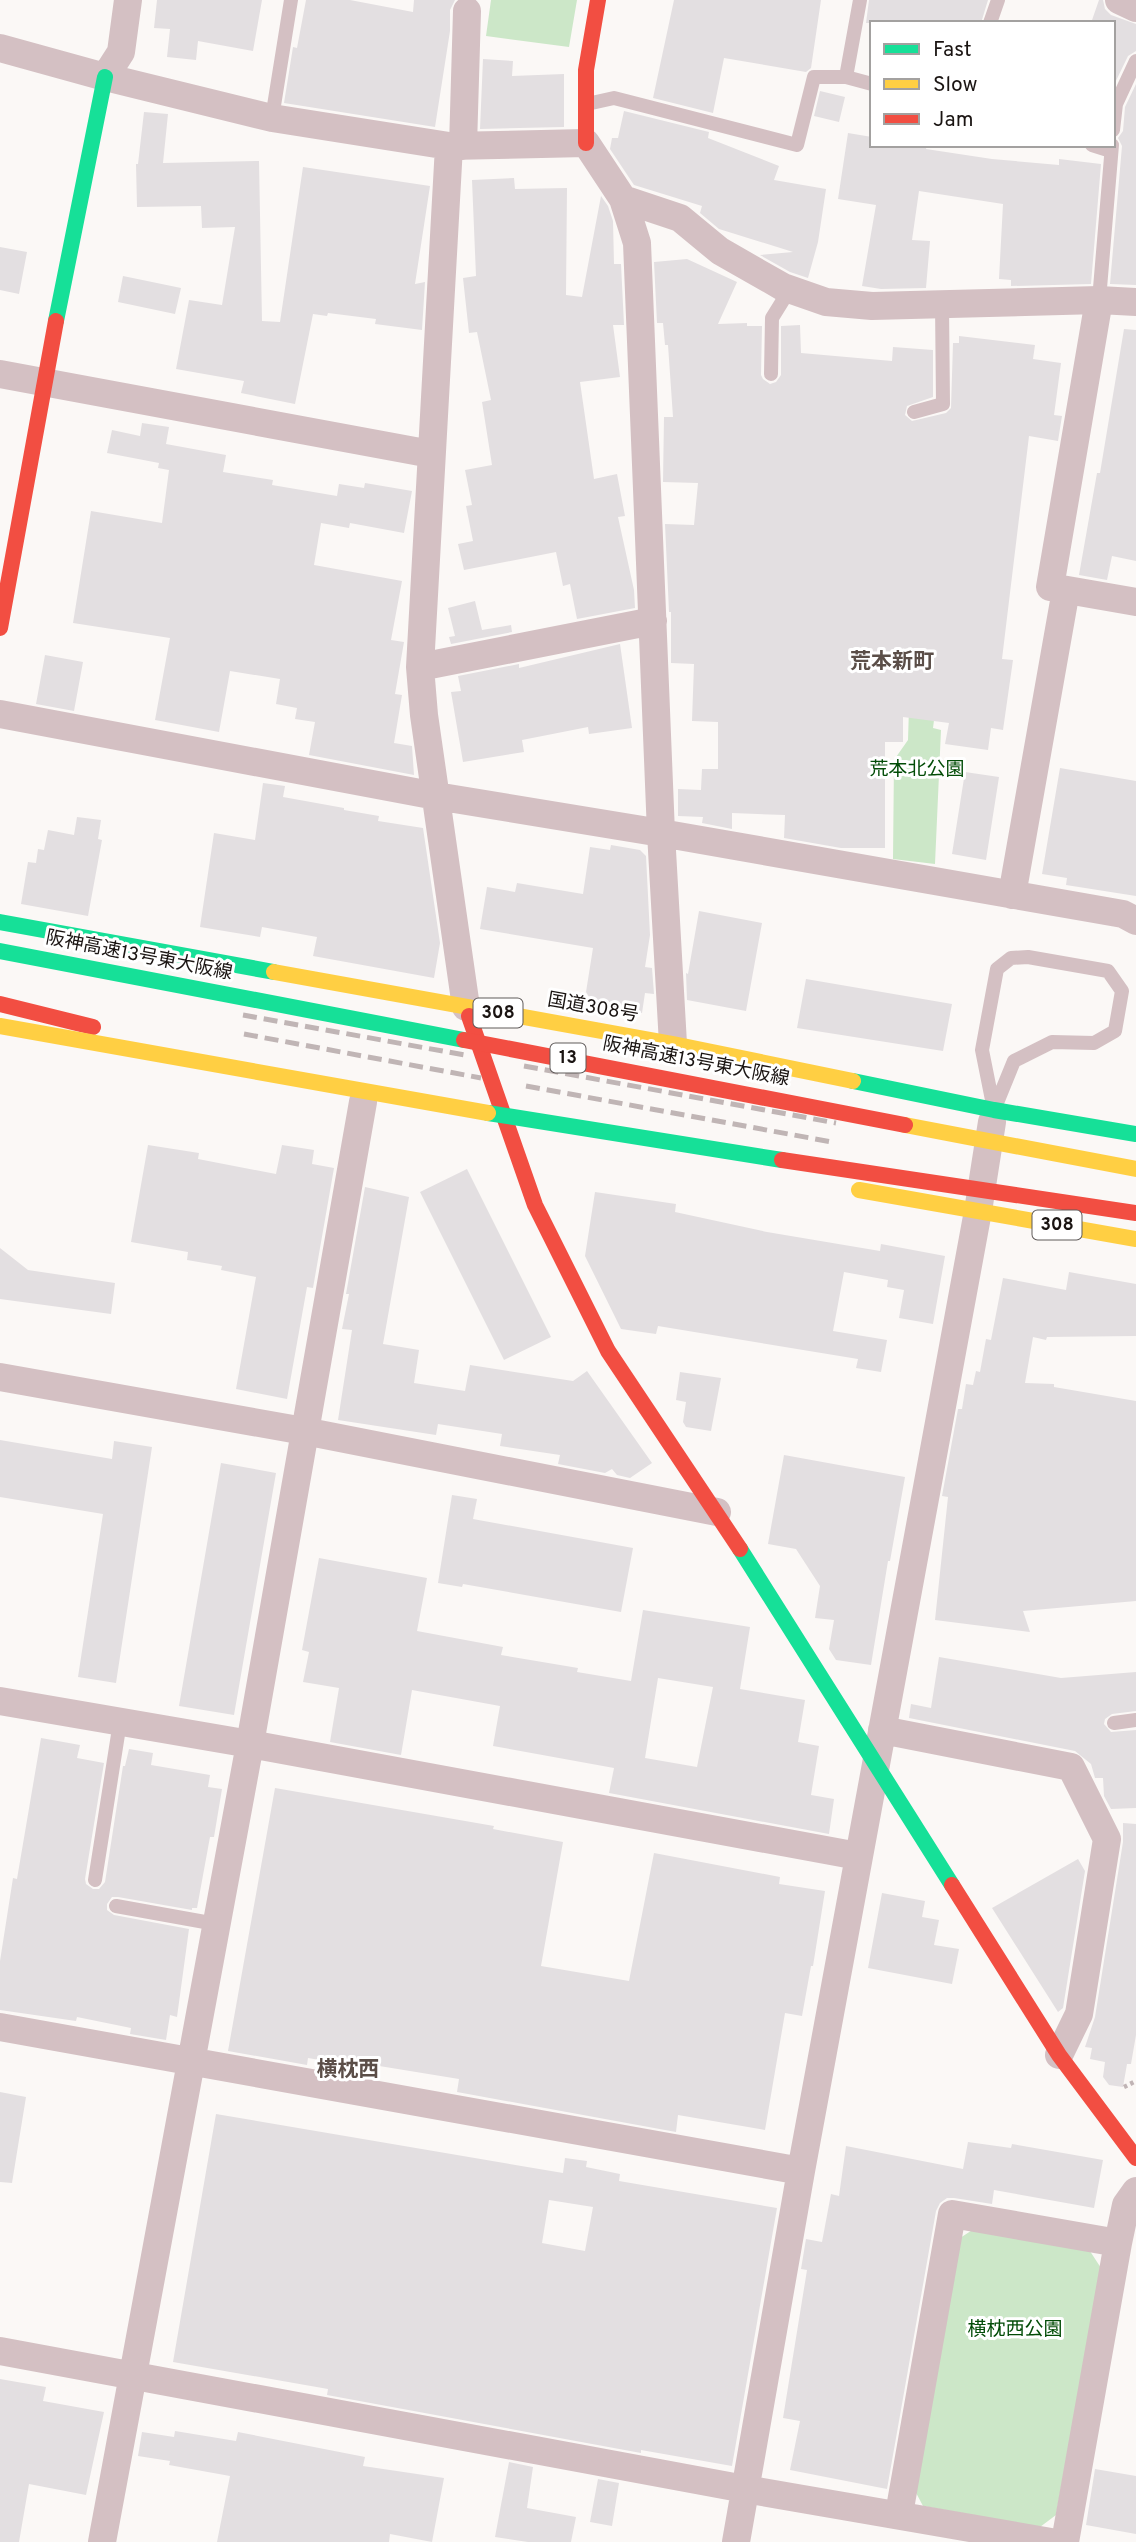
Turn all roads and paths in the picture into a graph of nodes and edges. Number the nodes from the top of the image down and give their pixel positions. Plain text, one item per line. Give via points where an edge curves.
1 (128, 0) edge
2 (291, 0) edge
3 (598, 0) edge
4 (860, 0) edge
5 (998, 0) edge
6 (1119, 0) edge
7 (1136, 8) edge
8 (467, 11) dead end
9 (991, 21) edge
10 (0, 48) edge
11 (1136, 61) edge
12 (105, 77) junction
13 (846, 77) junction
14 (870, 83) edge
15 (586, 104) junction
16 (1115, 113) edge
17 (272, 118) junction
18 (586, 143) junction
19 (456, 146) junction
20 (1112, 148) edge
21 (623, 199) junction
22 (790, 289) junction
23 (1099, 300) junction
24 (1136, 302) edge
25 (942, 304) junction
26 (0, 374) edge
27 (771, 374) dead end
28 (44, 382) junction
29 (914, 412) dead end
30 (431, 454) junction
31 (1066, 590) junction
32 (1136, 602) edge
33 (653, 621) junction
34 (0, 628) edge
35 (421, 667) junction
36 (0, 713) edge
37 (436, 796) junction
38 (661, 833) junction
39 (1012, 895) junction
40 (1136, 921) edge
41 (0, 922) edge
42 (0, 951) edge
43 (0, 1004) edge
44 (466, 1007) junction
45 (221, 1010) dead end
46 (0, 1026) edge
47 (0, 1034) edge
48 (673, 1044) junction
49 (542, 1053) junction
50 (296, 1077) junction
51 (363, 1102) junction
52 (994, 1110) junction
53 (508, 1129) junction
54 (1136, 1134) edge
55 (1136, 1169) edge
56 (740, 1170) dead end
57 (849, 1189) dead end
58 (978, 1211) junction
59 (1136, 1213) edge
60 (1136, 1238) edge
61 (0, 1377) edge
62 (304, 1431) junction
63 (716, 1512) junction
64 (0, 1701) edge
65 (1136, 1720) edge
66 (120, 1722) junction
67 (1114, 1723) dead end
68 (882, 1730) junction
69 (250, 1744) junction
70 (877, 1766) junction
71 (858, 1856) junction
72 (95, 1880) dead end
73 (116, 1906) dead end
74 (216, 1924) junction
75 (0, 2027) edge
76 (1059, 2055) junction
77 (190, 2061) junction
78 (1136, 2158) edge
79 (801, 2171) junction
80 (1136, 2191) edge
81 (1118, 2243) junction
82 (0, 2351) edge
83 (132, 2375) junction
84 (745, 2489) junction
85 (899, 2514) junction
86 (102, 2542) edge
87 (736, 2542) edge
88 (1051, 2542) edge
89 (1065, 2542) edge

1 - 12 street via 121,52
2 - 17 lane
3 - 15 main road via 586,70
4 - 13 lane
5 - 9 lane
6 - 7 street
8 - 19 street
10 - 12 street
11 - 16 lane
12 - 17 street
12 - 28 main road
13 - 14 lane
13 - 15 lane via 814,77 797,145 614,99
15 - 18 main road
17 - 19 street
18 - 19 street
18 - 21 street
19 - 30 street
20 - 23 lane
21 - 22 street via 680,218 720,251
21 - 33 street via 637,243
22 - 25 street via 826,302
22 - 27 lane via 772,318
23 - 24 street
23 - 25 street
23 - 31 street via 1050,587
25 - 29 lane via 943,404
26 - 28 street
28 - 30 street
28 - 34 main road
30 - 35 street
31 - 32 street
31 - 39 street
33 - 35 street
33 - 38 street
35 - 37 street
36 - 37 street
37 - 38 street
37 - 44 street
38 - 39 street
38 - 48 street
39 - 40 street via 1123,914
41 - 44 main road, 国道308号 / 308
42 - 49 main road, 阪神高速13号東大阪線 / 13, bridge
43 - 50 main road, bridge
44 - 48 main road, 国道308号 / 308
44 - 53 main road
45 - 49 main road, bridge
46 - 50 main road, bridge
47 - 51 main road
48 - 52 main road, 国道308号 / 308
49 - 55 main road, 阪神高速13号東大阪線 / 13, bridge
50 - 59 main road, bridge via 529,1120
51 - 53 main road
51 - 62 street
52 - 52 lane via 982,1050 997,970 1011,958 1028,957 1108,971 1122,991 1115,1031 1094,1043 1052,1042 1014,1061
52 - 54 main road, 国道308号 / 308
52 - 58 street
53 - 56 main road
53 - 63 main road via 535,1205 608,1351
57 - 58 main road, 308
58 - 60 main road, 308
58 - 68 street
61 - 62 street
62 - 63 street
62 - 69 street
63 - 70 main road
64 - 66 street
65 - 67 lane
66 - 69 street
66 - 72 lane
68 - 70 street
68 - 76 street via 1071,1767 1107,1839 1079,2014
69 - 71 street
69 - 74 street
70 - 71 street
70 - 76 main road
71 - 79 street
73 - 74 lane
74 - 77 street
75 - 77 street
76 - 78 main road
77 - 79 street
77 - 83 street
79 - 84 street
80 - 81 street via 1126,2206
81 - 85 street via 953,2214
81 - 89 street
82 - 83 street
83 - 84 street
83 - 86 street
84 - 85 street
84 - 87 street
85 - 88 street

